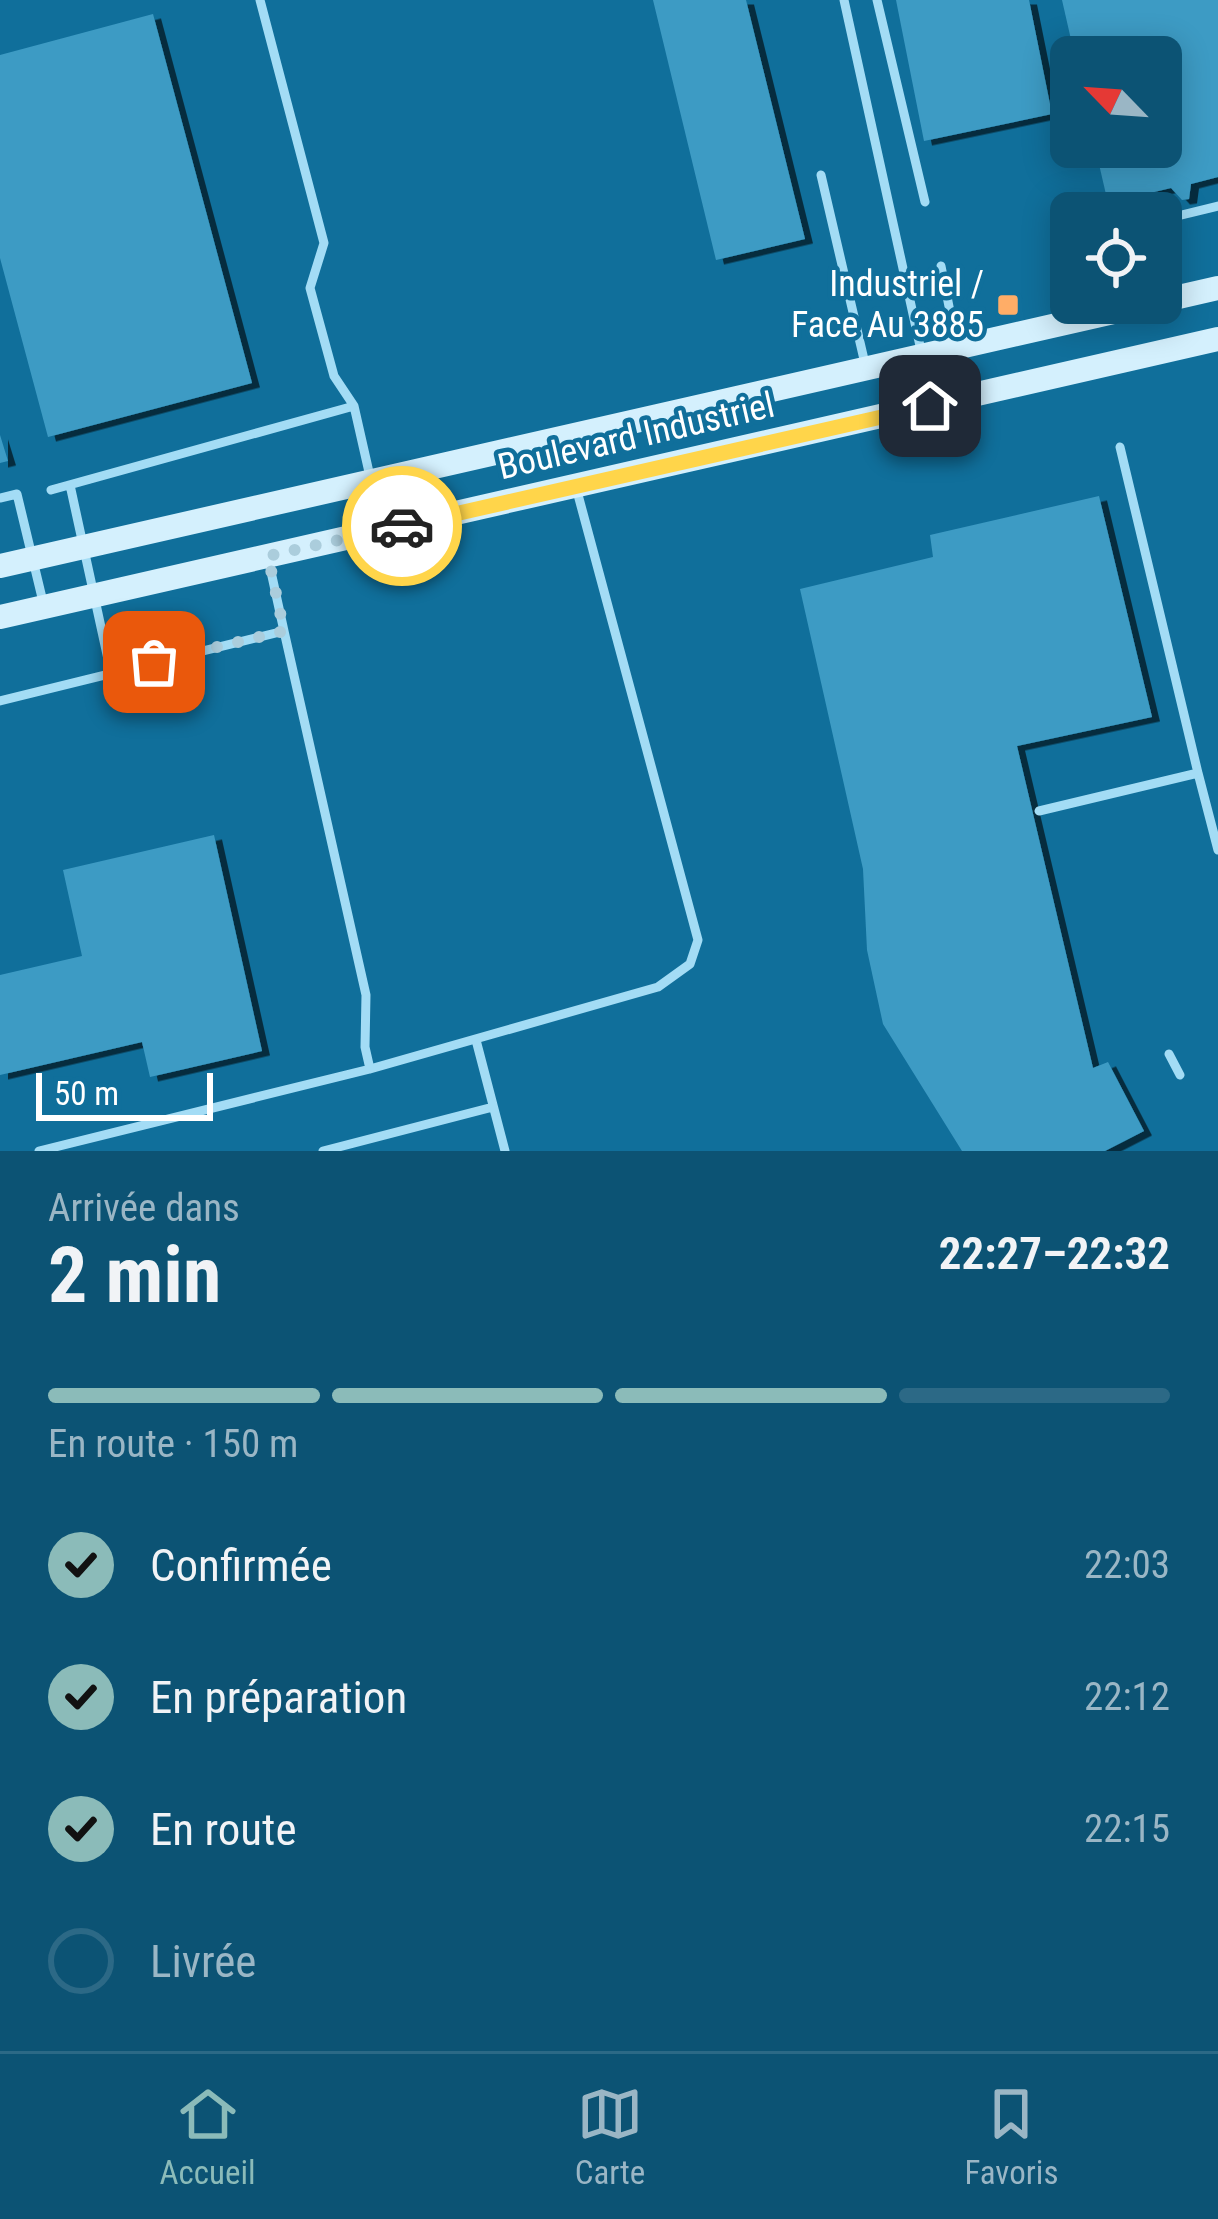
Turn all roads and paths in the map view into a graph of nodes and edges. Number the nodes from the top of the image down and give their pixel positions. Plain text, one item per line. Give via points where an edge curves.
1 (260, 0) edge
2 (844, 0) edge
3 (877, 0) edge
4 (820, 175) dead end
5 (925, 202) dead end
6 (1218, 206) edge
7 (1182, 215) edge
8 (941, 266) dead end
9 (1218, 288) edge
10 (1182, 296) edge
11 (1059, 324) edge
12 (1218, 339) edge
13 (957, 347) junction
14 (922, 355) junction
15 (866, 368) junction
16 (354, 406) junction
17 (1120, 447) dead end
18 (370, 481) junction
19 (70, 484) junction
20 (576, 485) junction
21 (51, 490) dead end
22 (0, 498) edge
23 (84, 547) junction
24 (268, 556) junction
25 (33, 558) junction
26 (0, 566) edge
27 (94, 596) junction
28 (45, 607) junction
29 (0, 617) edge
30 (284, 631) junction
31 (111, 673) junction
32 (0, 700) edge
33 (1198, 773) junction
34 (1039, 811) dead end
35 (1218, 850) edge
36 (476, 1040) junction
37 (1169, 1054) dead end
38 (370, 1069) junction
39 (1180, 1075) dead end
40 (494, 1107) junction
41 (39, 1151) edge
42 (323, 1151) edge
43 (505, 1151) edge

1 - 16 lane via 324,243 310,288 334,376
2 - 14 lane
3 - 5 lane
4 - 15 lane
6 - 7 lane
8 - 13 lane
9 - 10 street, Boulevard Industriel
11 - 13 street, Boulevard Industriel
12 - 20 street, Boulevard Industriel
13 - 14 street, Boulevard Industriel
14 - 15 street, Boulevard Industriel
15 - 18 street, Boulevard Industriel
16 - 18 lane
16 - 19 lane
17 - 33 lane
18 - 23 street, Boulevard Industriel
19 - 21 lane
19 - 23 lane
20 - 24 street, Boulevard Industriel
20 - 36 lane via 697,950 682,972 642,994
22 - 25 lane via 17,494
23 - 25 street, Boulevard Industriel
23 - 27 lane
24 - 27 street, Boulevard Industriel
24 - 30 lane
25 - 26 street, Boulevard Industriel
25 - 28 lane
27 - 28 street, Boulevard Industriel
27 - 31 lane
28 - 29 street, Boulevard Industriel
30 - 31 lane
30 - 38 lane via 366,995
31 - 32 lane
33 - 34 lane
33 - 35 lane
36 - 38 lane
36 - 40 lane
37 - 39 lane
38 - 41 lane
40 - 42 lane
40 - 43 lane

